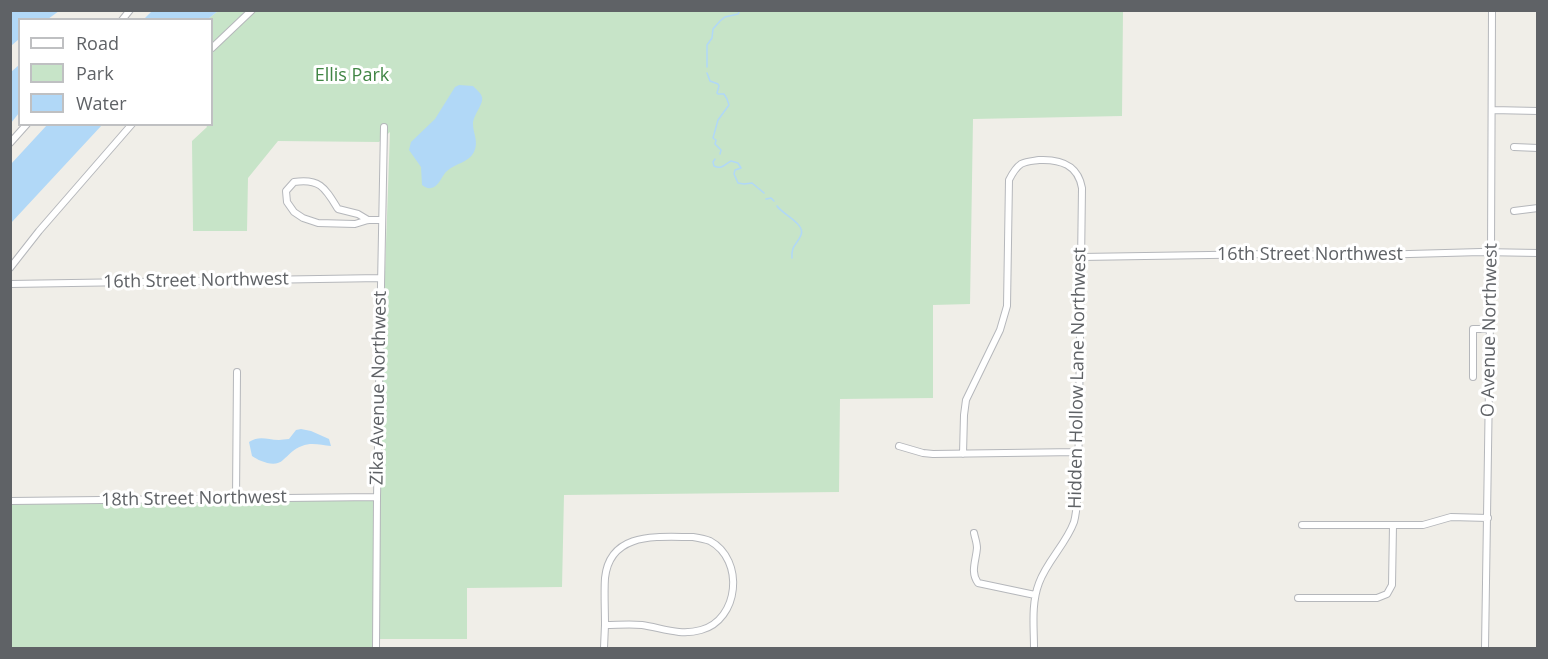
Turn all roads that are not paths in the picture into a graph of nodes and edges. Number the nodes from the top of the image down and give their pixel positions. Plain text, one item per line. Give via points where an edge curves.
1 (252, 10) edge
2 (1492, 10) edge
3 (213, 47) edge
4 (1492, 110) junction
5 (1538, 111) edge
6 (25, 126) edge
7 (130, 126) edge
8 (384, 127) dead end
9 (10, 143) edge
10 (1514, 147) dead end
11 (1538, 148) edge
12 (1538, 208) edge
13 (1514, 211) dead end
14 (368, 220) junction
15 (382, 220) junction
16 (1491, 252) junction
17 (1538, 253) edge
18 (1082, 257) junction
19 (10, 268) edge
20 (381, 278) junction
21 (10, 284) edge
22 (1489, 329) junction
23 (237, 372) dead end
24 (1473, 377) dead end
25 (899, 446) dead end
26 (1078, 452) junction
27 (963, 454) junction
28 (377, 497) junction
29 (236, 499) junction
30 (10, 501) edge
31 (1488, 518) junction
32 (1302, 525) dead end
33 (1393, 525) junction
34 (974, 533) dead end
35 (1035, 595) junction
36 (1298, 598) dead end
37 (605, 625) junction
38 (376, 648) edge
39 (604, 648) edge
40 (1034, 648) edge
41 (1485, 648) edge

1 - 3 street
2 - 4 street, O Avenue Northwest
4 - 5 street
4 - 16 street, O Avenue Northwest
6 - 9 street
7 - 19 street
8 - 15 street, Zika Avenue Northwest
10 - 11 street
12 - 13 street
14 - 14 street via 355,224 318,223 303,218 287,202 286,191 294,182 317,183 338,209
14 - 15 street
15 - 20 street, Zika Avenue Northwest
16 - 17 street, 16th Street Northwest
16 - 18 street, 16th Street Northwest
16 - 22 street, O Avenue Northwest
18 - 26 street, Hidden Hollow Lane Northwest
18 - 27 street, Hidden Hollow Lane Northwest via 1080,177 1058,161 1027,161 1016,168 1009,180 1007,306 1000,330 966,400
20 - 21 street, 16th Street Northwest
20 - 28 street, Zika Avenue Northwest
22 - 24 street via 1473,329
22 - 31 street, O Avenue Northwest
23 - 29 street
25 - 27 street via 923,453
26 - 27 street
26 - 35 street, Hidden Hollow Lane Northwest via 1074,521
28 - 29 street, 18th Street Northwest
28 - 38 street, Zika Avenue Northwest
29 - 30 street, 18th Street Northwest
31 - 33 street
31 - 41 street, O Avenue Northwest
32 - 33 street
33 - 36 street via 1392,585 1387,594
34 - 35 street via 975,580 982,585
35 - 40 street, Hidden Hollow Lane Northwest
37 - 37 street via 642,625 674,632 710,627 731,604 733,581 729,562 719,547 701,538 649,537 632,541 617,550 607,567
37 - 39 street

